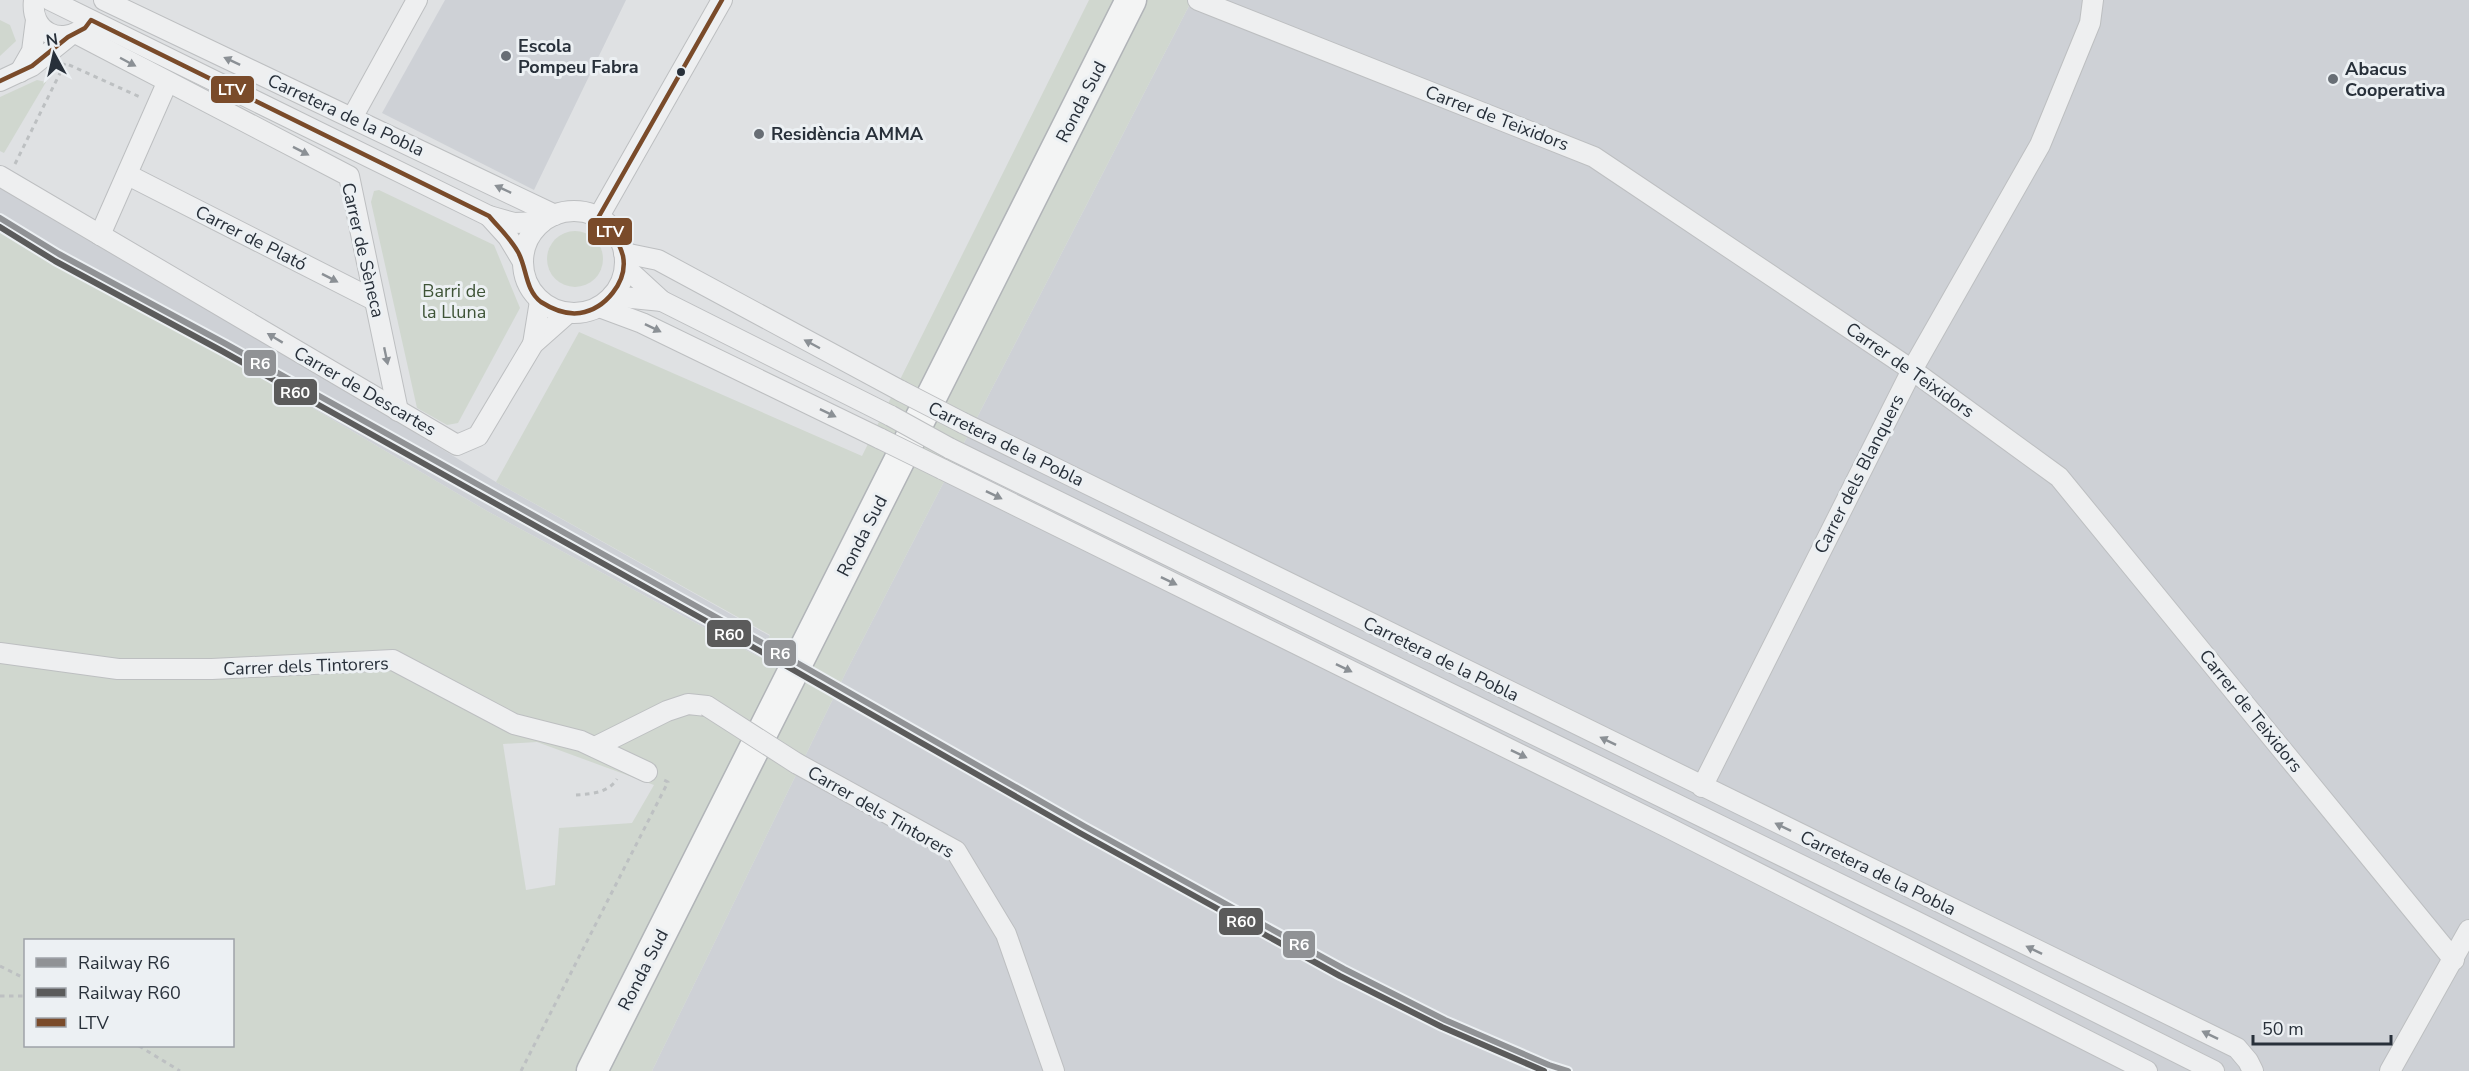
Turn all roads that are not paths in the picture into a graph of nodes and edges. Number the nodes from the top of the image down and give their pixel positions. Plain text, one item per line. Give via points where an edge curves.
1 (34, 0) edge
2 (50, 0) edge
3 (104, 0) edge
4 (417, 0) edge
5 (722, 0) edge
6 (1131, 0) edge
7 (2093, 0) edge
8 (1206, 4) edge
9 (36, 20) junction
10 (82, 22) edge
11 (20, 72) junction
12 (0, 81) edge
13 (167, 83) junction
14 (352, 118) junction
15 (128, 175) junction
16 (4, 178) edge
17 (489, 216) junction
18 (549, 218) junction
19 (598, 218) junction
20 (100, 235) junction
21 (624, 260) junction
22 (523, 262) junction
23 (374, 300) junction
24 (540, 301) junction
25 (662, 301) junction
26 (605, 302) junction
27 (568, 313) junction
28 (533, 344) junction
29 (1912, 370) junction
30 (398, 411) junction
31 (0, 653) edge
32 (595, 747) junction
33 (647, 772) road end
34 (1702, 788) junction
35 (2469, 930) edge
36 (2454, 960) junction
37 (592, 1071) edge
38 (1054, 1071) edge
39 (2147, 1071) edge
40 (2214, 1071) edge
41 (2253, 1071) edge
42 (2390, 1071) edge

1 - 9 street
2 - 10 street, Carretera de la Pobla
14 -> 3 street, Carretera de la Pobla
4 - 14 street
5 - 19 street
6 - 37 highway, Ronda Sud
7 - 29 street, Carrer dels Blanquers via 2090,23 2040,145
8 - 29 street, Carrer de Teixidors via 1594,157
9 - 10 street via 49,34
9 - 11 street via 32,51
10 - 11 street via 43,59
10 -> 13 street, Carrer de Sèneca
10 - 17 street, Carretera de la Pobla
11 - 12 street
13 - 15 street
13 -> 23 street, Carrer de Sèneca via 349,176
18 -> 14 street, Carretera de la Pobla
15 - 20 street
15 -> 23 street, Carrer de Plató
16 - 20 street, Carrer de Descartes
17 - 18 street, Carretera de la Pobla via 514,222
17 - 22 street, Carretera de la Pobla
18 - 19 street via 577,212
18 - 22 street via 532,233
19 - 21 street via 615,233
30 -> 20 street, Carrer de Descartes
21 - 25 street, Carretera de la Pobla
21 - 26 street via 620,283
34 -> 21 street, Carretera de la Pobla, bridge via 963,423 658,260
22 - 24 street via 527,283
23 -> 30 street, Carrer de Sèneca
24 - 27 street
24 - 28 street, Carrer de Descartes
25 - 26 street, Carretera de la Pobla
25 - 40 street, Carretera de la Pobla, bridge via 949,448
26 - 27 street via 584,312
26 -> 39 street, bridge via 1665,826
27 - 28 street, Carrer de Descartes
28 - 30 street, Carrer de Descartes via 478,436 457,445
29 - 34 street, Carrer dels Blanquers
29 - 36 street, Carrer de Teixidors via 2059,477
31 - 32 street, Carrer dels Tintorers via 118,669 212,669 393,660 514,724
32 - 33 street, Carrer dels Tintorers
32 - 38 street, Carrer dels Tintorers, bridge via 666,711 688,704 707,706 796,763 956,852 1006,934
41 -> 34 street, Carretera de la Pobla via 2237,1048
35 - 36 street
36 - 42 street

